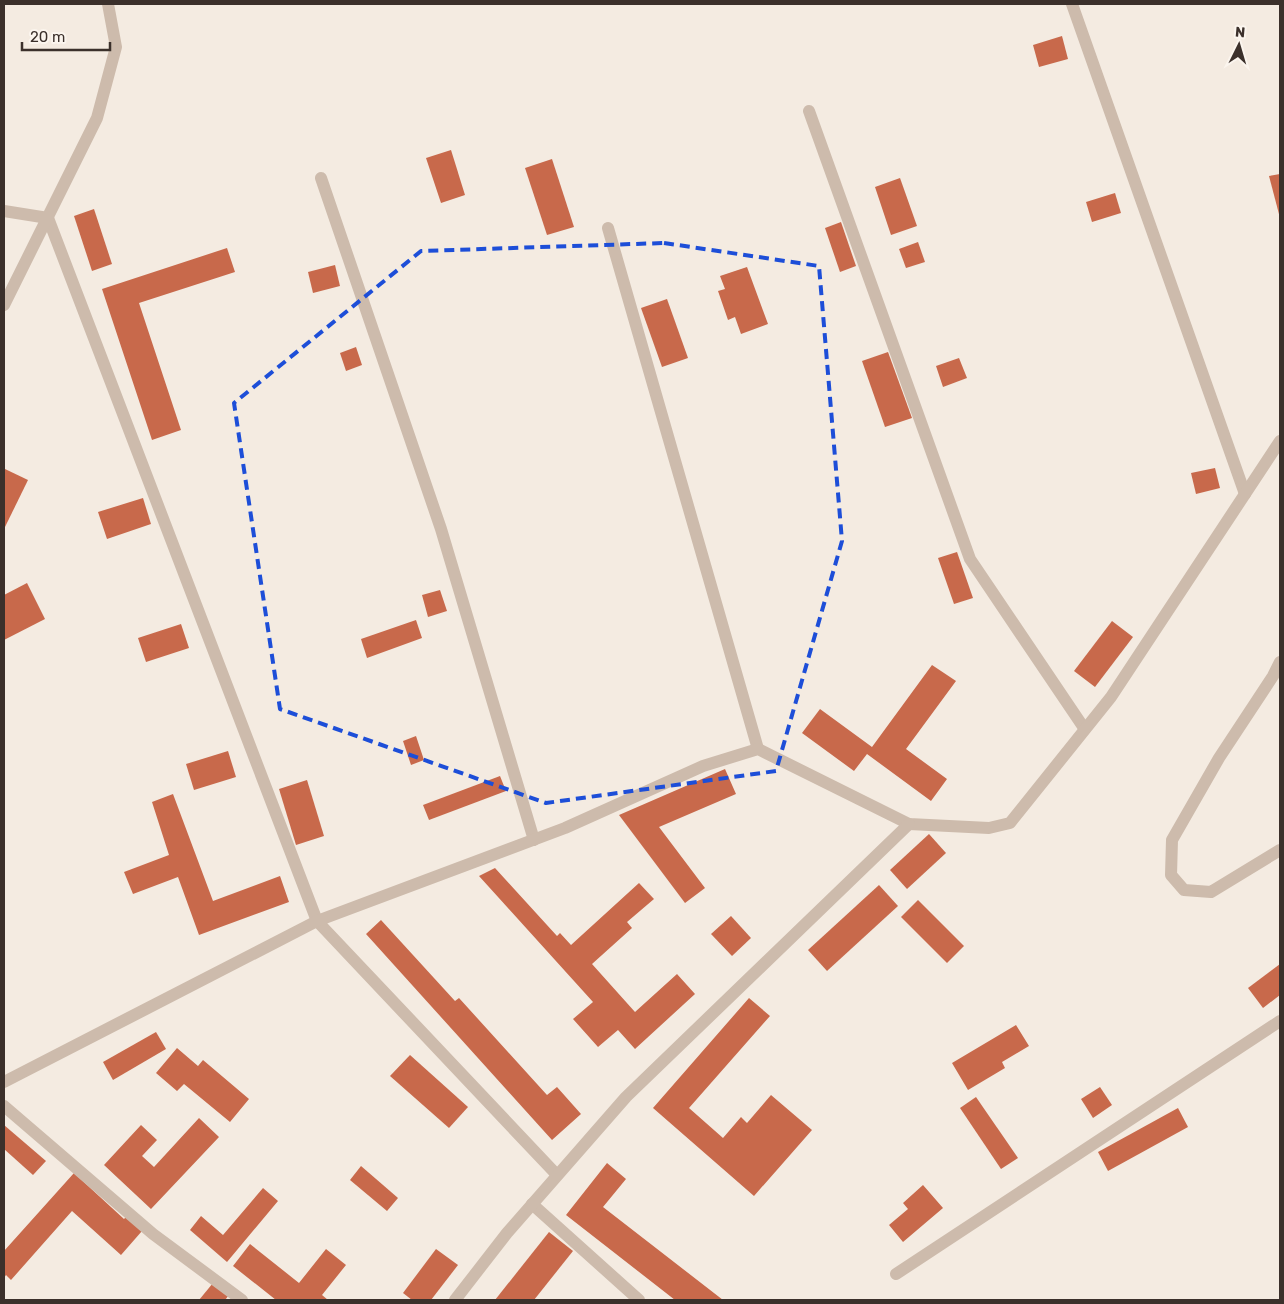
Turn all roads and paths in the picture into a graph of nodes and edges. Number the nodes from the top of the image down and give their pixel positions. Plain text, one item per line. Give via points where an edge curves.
1 (108, 4) edge
2 (1072, 4) edge
3 (809, 111) dead end
4 (321, 178) dead end
5 (4, 210) edge
6 (48, 218) junction
7 (608, 228) dead end
8 (4, 305) edge
9 (1280, 441) edge
10 (1245, 494) junction
11 (1280, 662) edge
12 (1084, 728) junction
13 (758, 749) junction
14 (909, 824) junction
15 (534, 840) junction
16 (1280, 850) edge
17 (317, 922) junction
18 (1280, 1021) edge
19 (4, 1082) edge
20 (4, 1106) edge
21 (557, 1175) junction
22 (532, 1204) junction
23 (896, 1274) dead end
24 (242, 1300) edge
25 (455, 1300) edge
26 (639, 1300) edge

1 - 6 street via 116,47 97,118
2 - 10 street
3 - 12 street via 970,559
4 - 15 street via 441,528
5 - 6 street
6 - 8 street
6 - 17 street
7 - 13 street
9 - 10 street
10 - 12 street via 1111,697
11 - 16 street via 1172,840 1171,875 1184,890 1211,892
12 - 14 street via 1010,823 989,828
13 - 14 street
13 - 15 street via 703,766
14 - 21 street via 626,1096
15 - 17 street
17 - 19 street
17 - 21 street
18 - 23 street
20 - 24 street via 153,1234
21 - 22 street
22 - 25 street
22 - 26 street

